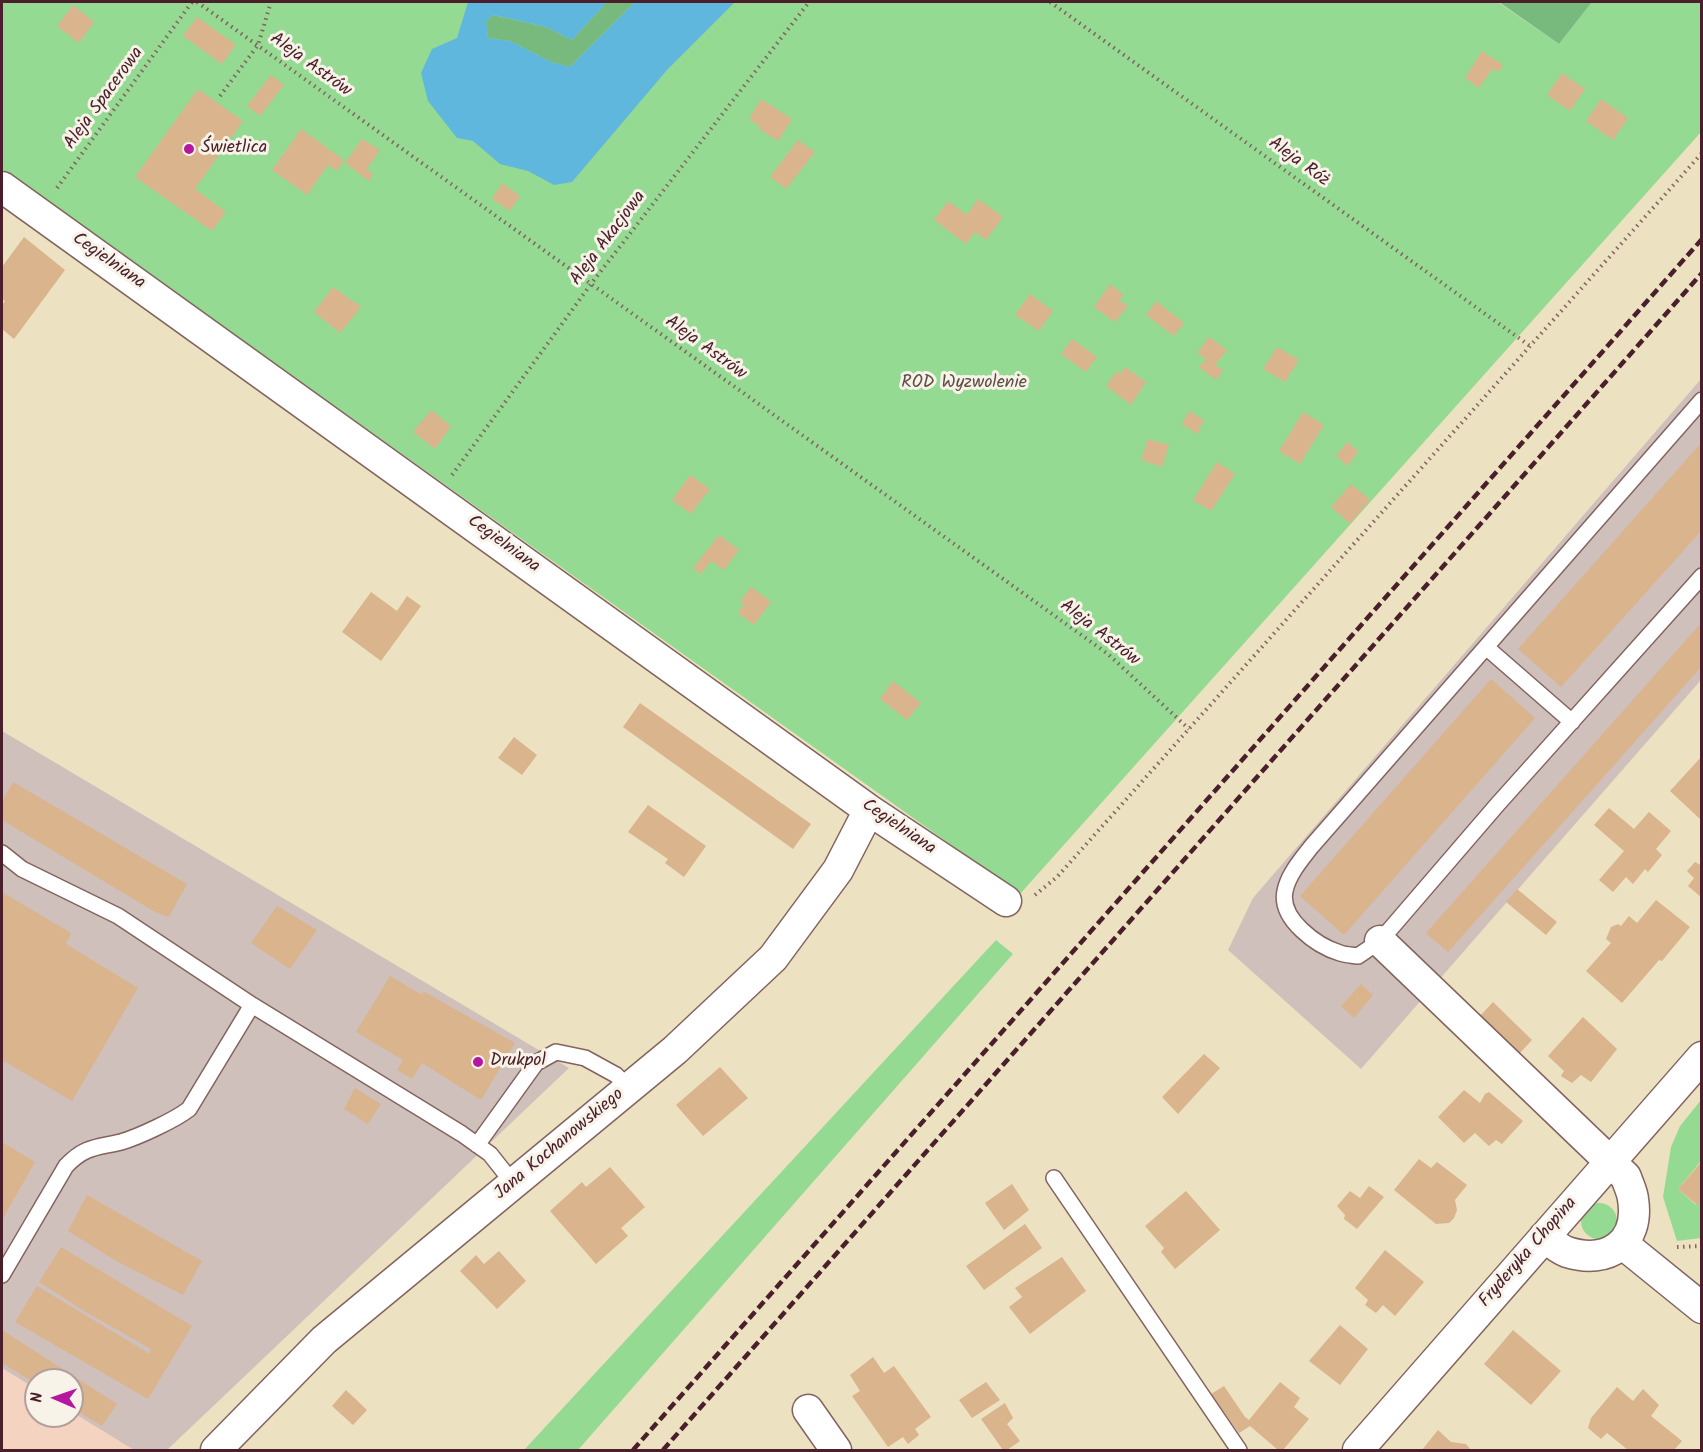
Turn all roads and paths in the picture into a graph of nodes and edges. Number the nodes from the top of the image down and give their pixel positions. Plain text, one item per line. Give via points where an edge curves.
1 (192, 2) edge
2 (197, 2) edge
3 (271, 2) edge
4 (809, 2) edge
5 (1050, 2) edge
6 (258, 45) junction
7 (220, 96) dead end
8 (1701, 153) edge
9 (2, 187) edge
10 (39, 213) junction
11 (591, 284) junction
12 (1530, 346) junction
13 (1701, 401) edge
14 (436, 497) junction
15 (1701, 576) edge
16 (1486, 647) junction
17 (1572, 722) junction
18 (1189, 729) junction
19 (869, 810) junction
20 (2, 853) edge
21 (1006, 901) joint
22 (1380, 941) junction
23 (252, 1005) junction
24 (1701, 1057) edge
25 (629, 1088) junction
26 (477, 1145) junction
27 (1610, 1161) junction
28 (1054, 1178) dead end
29 (513, 1184) junction
30 (1544, 1237) junction
31 (1623, 1244) junction
32 (1701, 1246) edge
33 (1673, 1248) dead end
34 (2, 1275) edge
35 (1701, 1308) edge
36 (808, 1410) dead end
37 (216, 1450) edge
38 (836, 1450) edge
39 (1239, 1450) edge
40 (1358, 1450) edge

1 - 10 path, Aleja Spacerowa
2 - 6 path, Aleja Astrów
3 - 6 path
4 - 11 path, Aleja Akacjowa
5 - 12 path, Aleja Róż
6 - 7 path
6 - 11 path, Aleja Astrów
8 - 12 path
9 - 10 street, Cegielniana
10 - 14 street, Cegielniana
11 - 14 path, Aleja Akacjowa
11 - 18 path, Aleja Astrów via 1108,654
12 - 18 path
13 - 16 lane
14 - 19 street, Cegielniana
15 - 17 lane
16 - 17 lane
16 - 22 lane via 1311,847 1284,892 1288,915 1299,928 1340,953 1358,956
17 - 22 lane
18 - 21 path via 1057,877 1029,900
19 - 21 street, Cegielniana
19 - 25 street, Jana Kochanowskiego via 837,870 772,958
20 - 23 lane via 22,869 117,916
22 - 27 street
23 - 26 lane
23 - 34 lane via 189,1109 122,1141 86,1150 72,1160
24 - 27 street, Fryderyka Chopina
25 - 26 lane via 616,1075 585,1058 556,1053 536,1063
25 - 29 street, Jana Kochanowskiego
26 - 29 lane via 490,1154
27 - 30 street, Fryderyka Chopina
27 - 31 street via 1626,1177 1633,1199 1632,1226
28 - 39 lane
29 - 37 street, Jana Kochanowskiego via 324,1340
30 - 31 street via 1565,1251 1590,1257
30 - 40 street, Fryderyka Chopina
31 - 35 street
32 - 33 path
36 - 38 street

